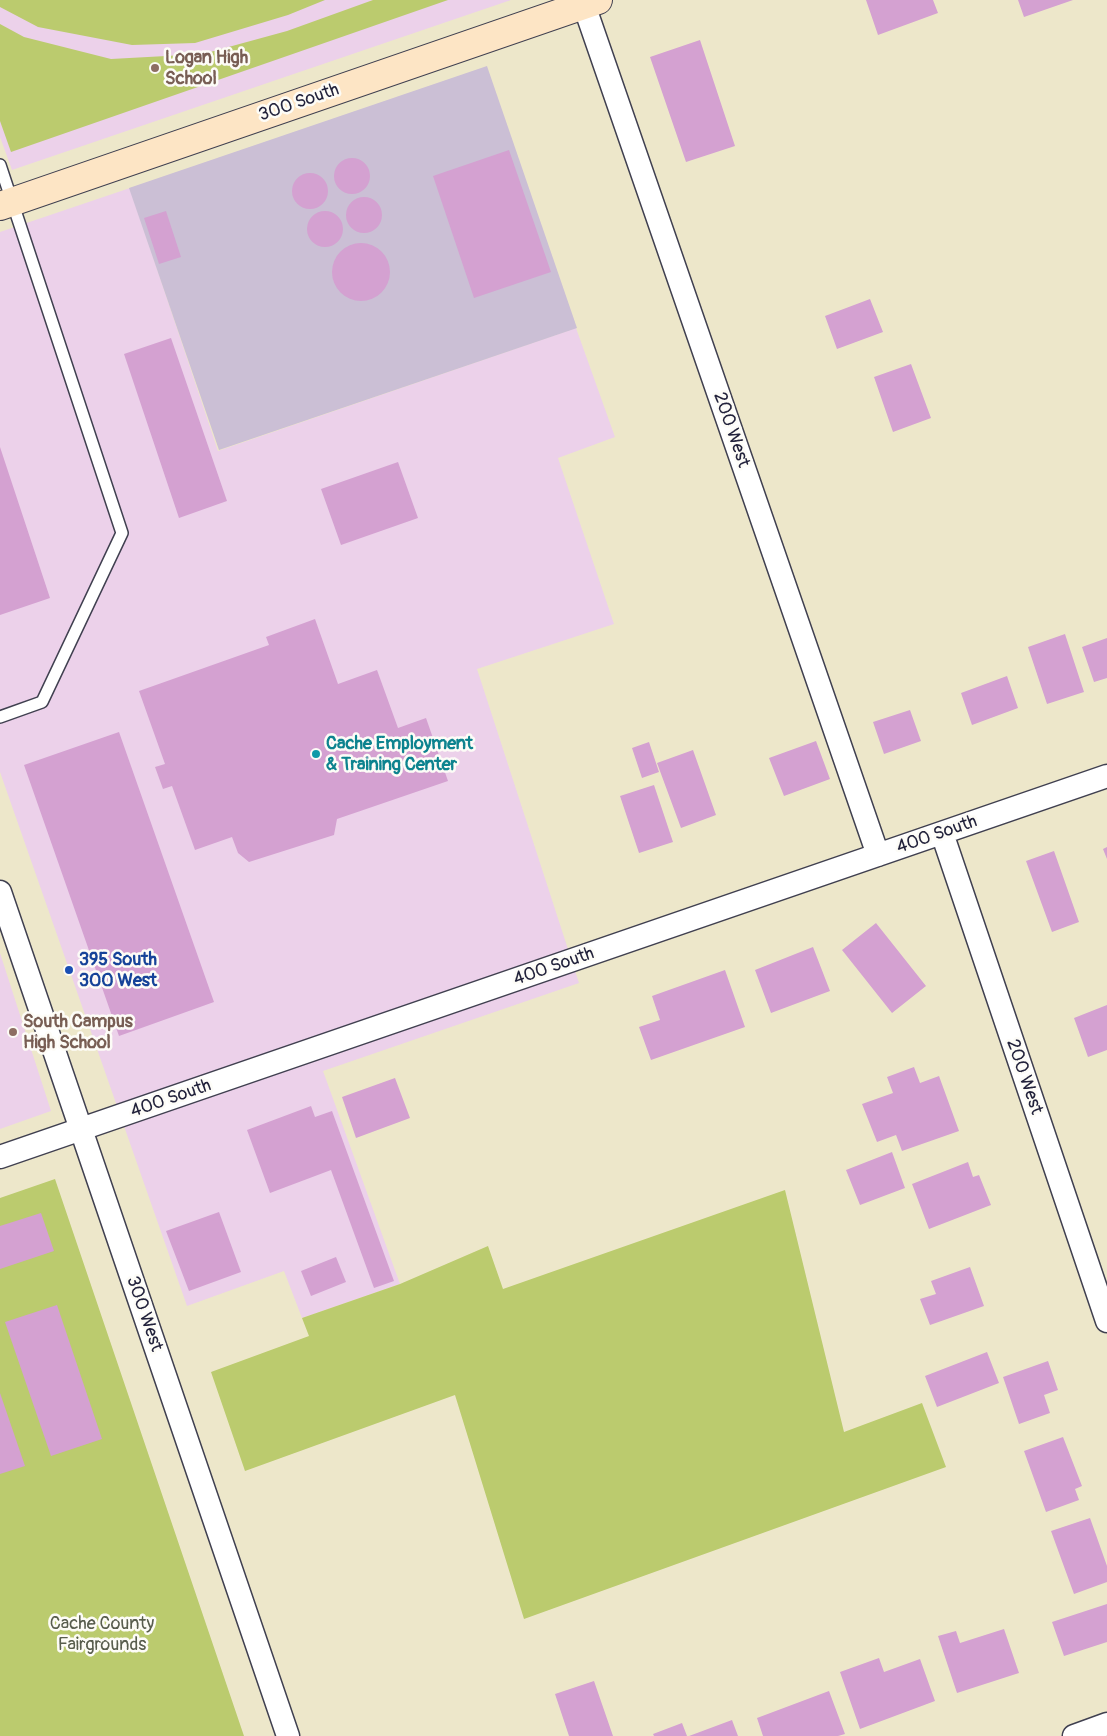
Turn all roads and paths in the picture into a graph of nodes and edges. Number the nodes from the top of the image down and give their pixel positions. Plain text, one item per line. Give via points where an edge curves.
1 (591, 2) edge
2 (0, 166) edge
3 (6, 204) edge
4 (0, 717) edge
5 (1107, 776) edge
6 (942, 833) junction
7 (878, 855) junction
8 (0, 892) edge
9 (80, 1130) junction
10 (0, 1157) edge
11 (1107, 1321) edge
12 (1107, 1724) edge
13 (288, 1736) edge
14 (1074, 1736) edge

1 - 3 street, 300 South
1 - 7 street, 200 West
2 - 3 lane
3 - 4 lane via 122,533 42,702
5 - 6 street, 400 South
6 - 7 street, 400 South
6 - 11 street, 200 West
7 - 9 street, 400 South
8 - 9 street, 300 West
9 - 10 street, 400 South
9 - 13 street, 300 West
12 - 14 street

